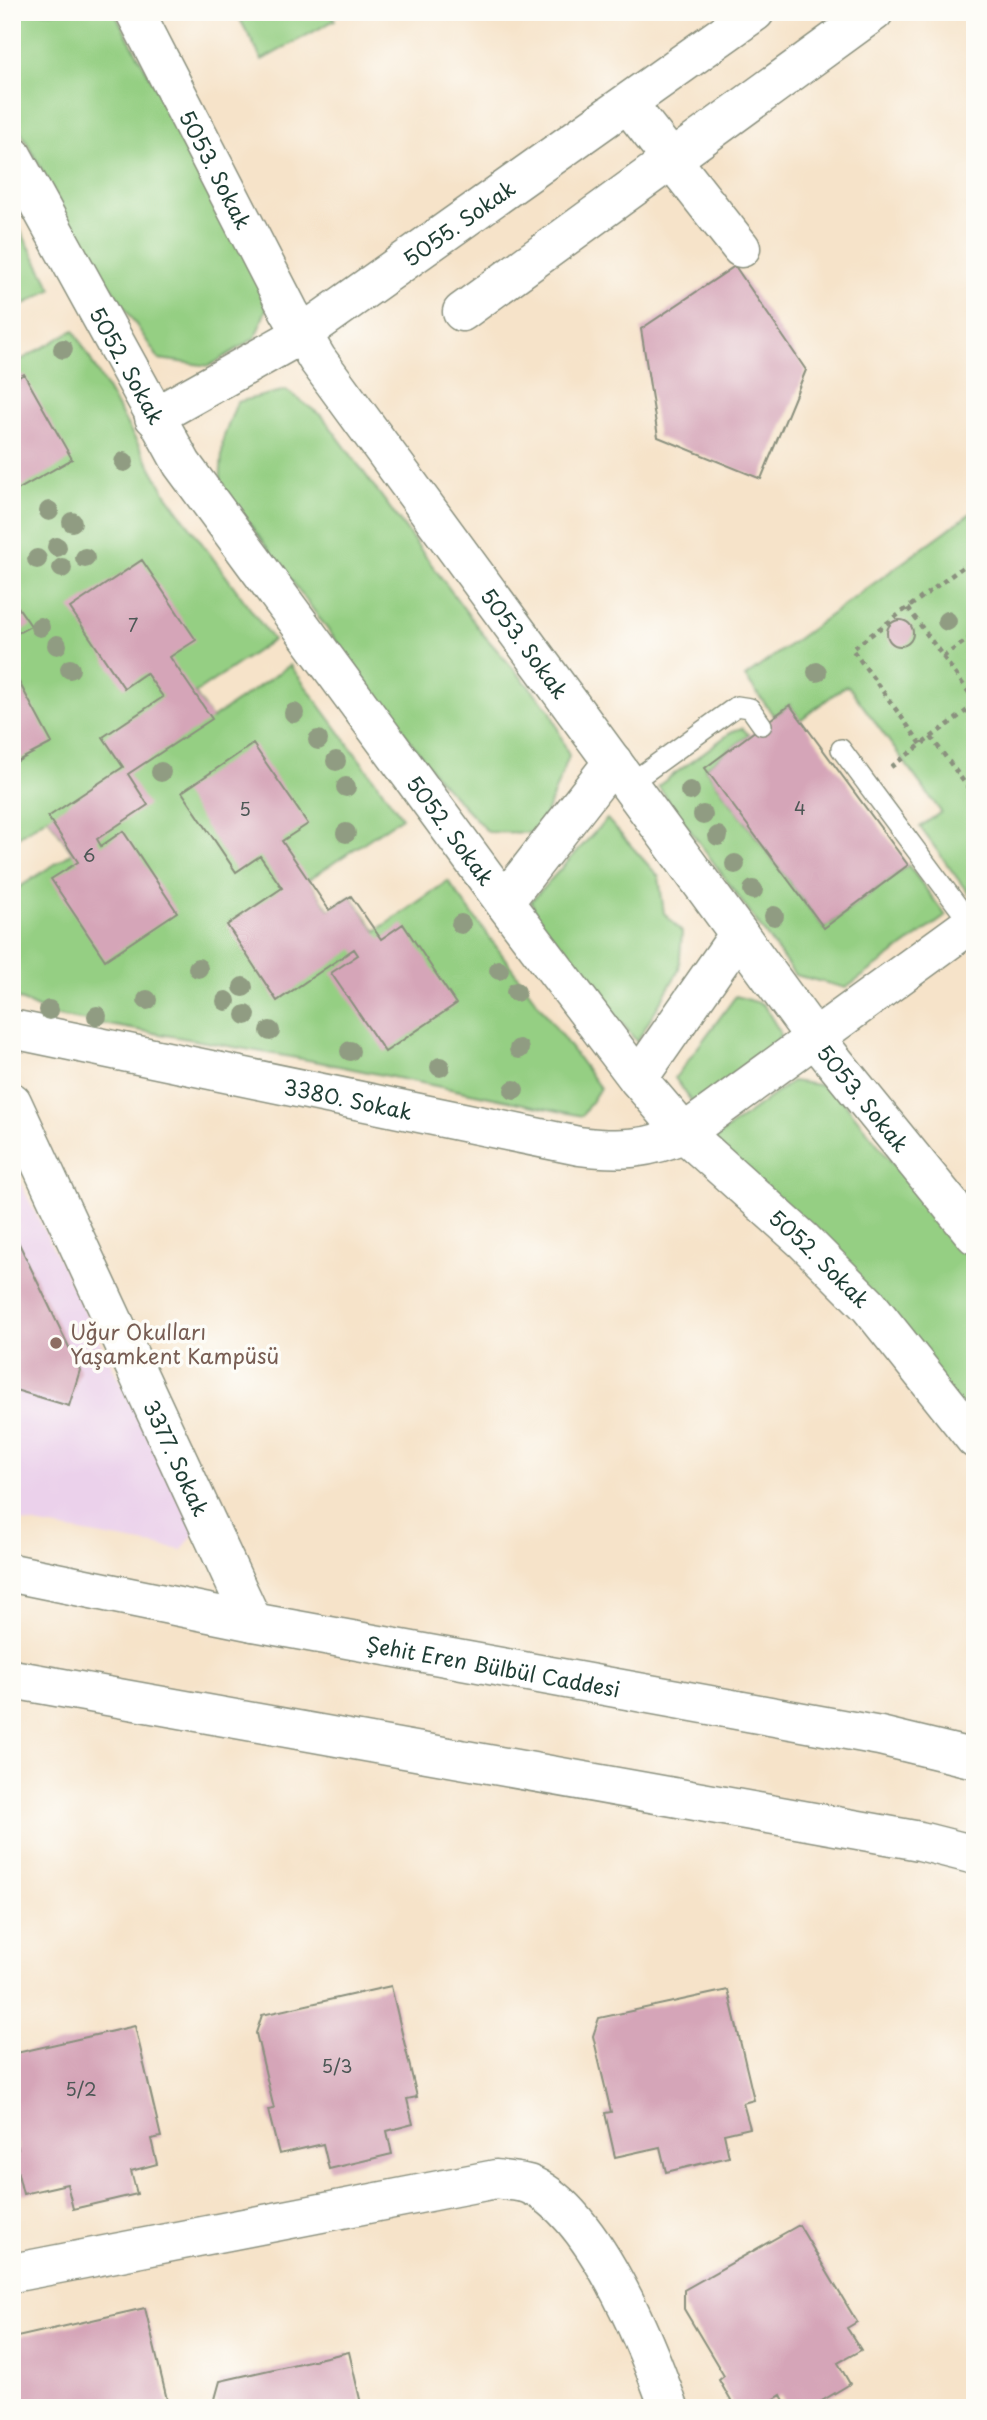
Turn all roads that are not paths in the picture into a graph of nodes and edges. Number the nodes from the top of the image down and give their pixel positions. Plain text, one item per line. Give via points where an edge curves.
1 (135, 12) edge
2 (755, 12) edge
3 (874, 12) edge
4 (628, 104) junction
5 (12, 155) edge
6 (672, 159) junction
7 (741, 248) dead end
8 (462, 312) dead end
9 (302, 334) junction
10 (154, 417) junction
11 (762, 725) dead end
12 (841, 749) dead end
13 (621, 773) junction
14 (504, 902) junction
15 (973, 923) edge
16 (739, 934) junction
17 (12, 1029) edge
18 (815, 1038) junction
19 (638, 1080) junction
20 (12, 1101) edge
21 (684, 1133) junction
22 (975, 1235) edge
23 (975, 1439) edge
24 (12, 1573) edge
25 (253, 1622) junction
26 (12, 1679) edge
27 (975, 1759) edge
28 (975, 1855) edge
29 (12, 2273) edge
30 (669, 2408) edge

1 - 9 street, 5053. Sokak
2 - 4 street, 5055. Sokak
3 - 6 street
4 - 6 street
4 - 9 street, 5055. Sokak
5 - 10 street, 5052. Sokak
6 - 7 street
6 - 8 street
9 - 10 street, 5055. Sokak
9 - 13 street, 5053. Sokak
10 - 14 street, 5052. Sokak via 212,506
11 - 13 lane via 750,708 737,706
12 - 15 lane
13 - 14 street
13 - 16 street, 5053. Sokak
14 - 19 street, 5052. Sokak
15 - 18 street, 3380. Sokak
16 - 18 street, 5053. Sokak
16 - 19 street
17 - 21 street, 3380. Sokak via 579,1146 638,1148 661,1145
18 - 21 street, 3380. Sokak
18 - 22 street, 5053. Sokak
19 - 21 street, 5052. Sokak
20 - 25 street, 3377. Sokak
21 - 23 street, 5052. Sokak via 869,1306
24 - 25 street, Şehit Eren Bülbül Caddesi
25 - 27 street, Şehit Eren Bülbül Caddesi via 866,1733
26 - 28 street via 920,1841
29 - 30 street via 496,2179 527,2184 556,2202 582,2228 616,2284

